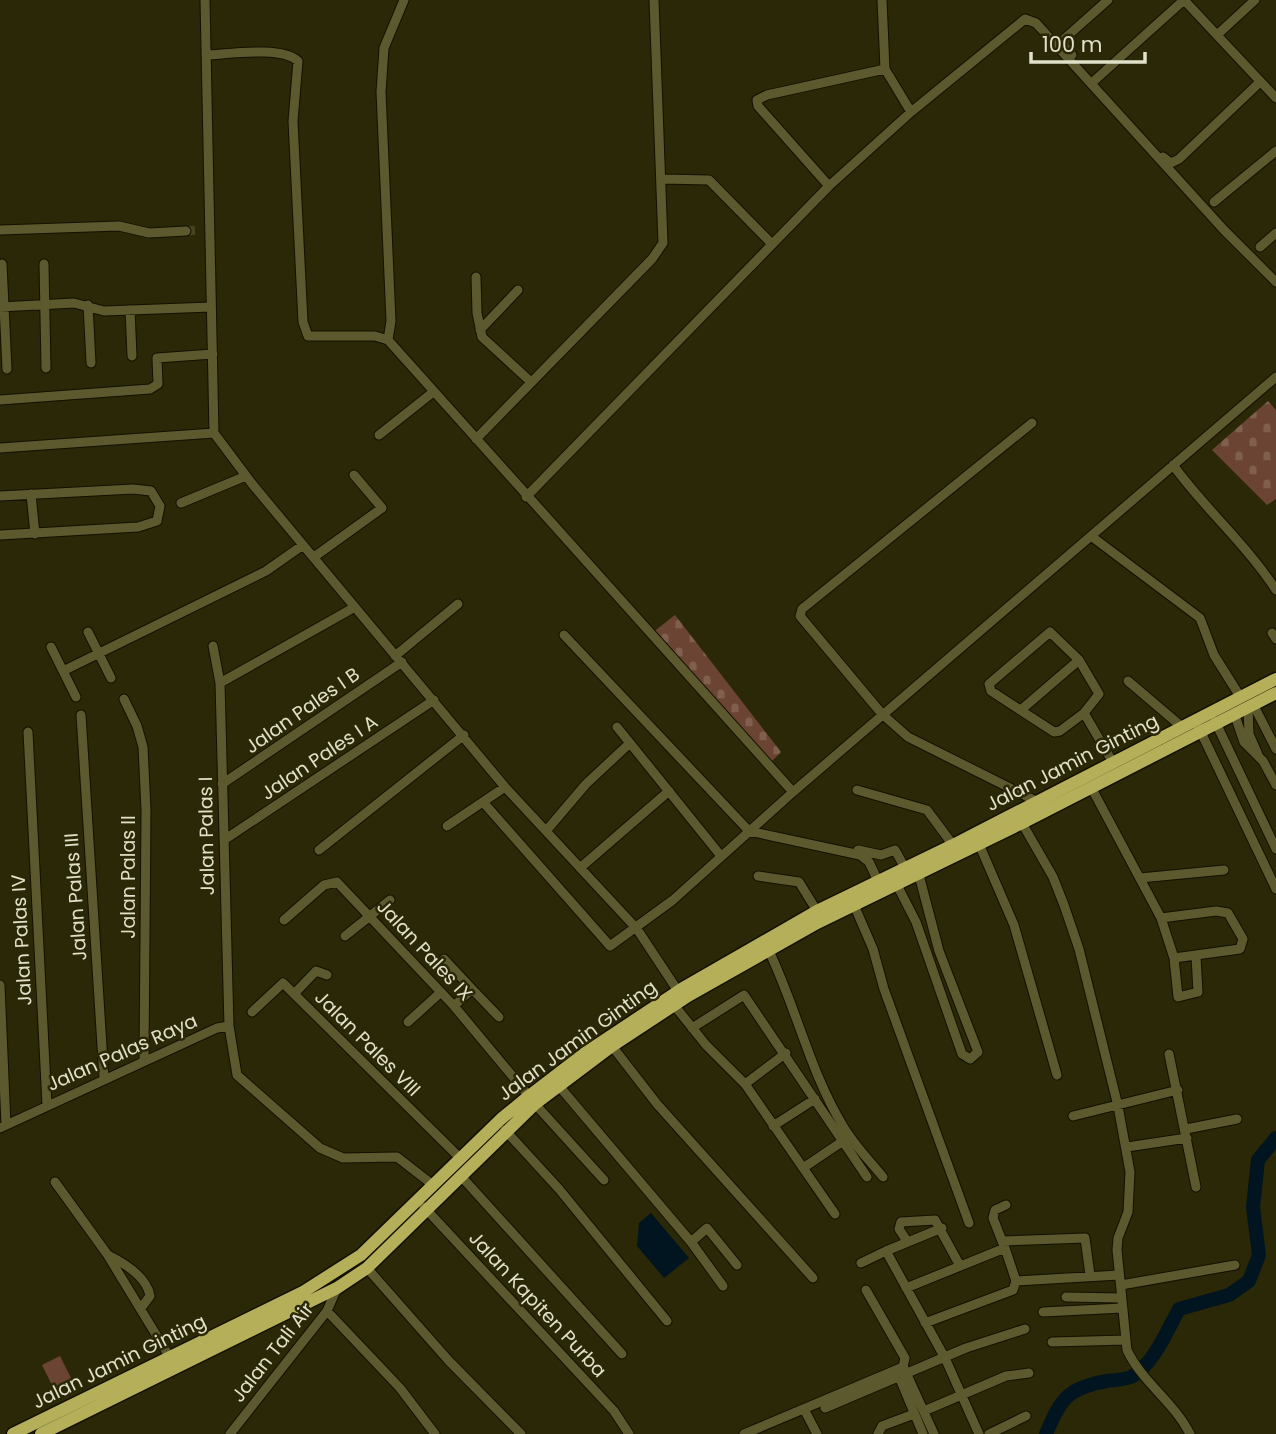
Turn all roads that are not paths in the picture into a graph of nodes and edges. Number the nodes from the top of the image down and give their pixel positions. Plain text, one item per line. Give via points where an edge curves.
1 (205, 0) edge
2 (404, 0) edge
3 (654, 0) edge
4 (882, 0) edge
5 (1108, 0) edge
6 (1184, 0) edge
7 (1255, 0) edge
8 (1217, 34) junction
9 (206, 55) junction
10 (885, 69) junction
11 (1095, 80) junction
12 (1259, 82) junction
13 (1276, 99) edge
14 (911, 112) junction
15 (1276, 151) edge
16 (662, 179) junction
17 (829, 186) junction
18 (1214, 202) dead end
19 (0, 230) edge
20 (186, 231) tunnel mouth
21 (1276, 233) edge
22 (771, 243) junction
23 (1260, 247) dead end
24 (2, 264) dead end
25 (44, 264) dead end
26 (476, 277) dead end
27 (1276, 282) edge
28 (518, 290) dead end
29 (45, 305) junction
30 (88, 305) junction
31 (1, 307) edge
32 (211, 307) junction
33 (130, 310) junction
34 (480, 330) junction
35 (388, 340) junction
36 (212, 354) junction
37 (132, 356) dead end
38 (91, 363) dead end
39 (46, 368) dead end
40 (7, 369) dead end
41 (1276, 377) edge
42 (531, 382) junction
43 (432, 393) junction
44 (0, 400) edge
45 (1032, 423) dead end
46 (214, 433) junction
47 (379, 435) dead end
48 (476, 439) junction
49 (0, 448) edge
50 (1173, 465) junction
51 (246, 475) junction
52 (354, 475) dead end
53 (31, 495) junction
54 (0, 496) edge
55 (526, 497) junction
56 (181, 503) dead end
57 (35, 534) junction
58 (0, 535) edge
59 (1091, 536) junction
60 (303, 545) junction
61 (314, 557) junction
62 (1276, 590) edge
63 (458, 604) dead end
64 (355, 607) junction
65 (88, 632) dead end
66 (564, 635) dead end
67 (51, 646) dead end
68 (213, 646) dead end
69 (98, 653) junction
70 (398, 659) junction
71 (1079, 660) junction
72 (63, 671) junction
73 (111, 678) dead end
74 (1276, 678) edge
75 (1128, 681) dead end
76 (220, 683) junction
77 (1276, 693) edge
78 (76, 697) dead end
79 (124, 699) dead end
80 (434, 700) junction
81 (1247, 703) junction
82 (1022, 709) junction
83 (1084, 713) junction
84 (1234, 713) junction
85 (882, 714) junction
86 (81, 715) dead end
87 (1213, 717) junction
88 (1197, 725) junction
89 (617, 727) dead end
90 (1182, 727) junction
91 (28, 732) dead end
92 (464, 735) junction
93 (630, 743) junction
94 (1276, 749) edge
95 (1232, 756) junction
96 (1259, 757) junction
97 (1112, 761) junction
98 (1216, 765) junction
99 (1245, 780) junction
100 (222, 784) junction
101 (1276, 785) edge
102 (505, 787) junction
103 (1091, 787) junction
104 (1229, 789) junction
105 (857, 790) dead end
106 (669, 791) junction
107 (793, 792) junction
108 (1036, 801) junction
109 (483, 802) junction
110 (1019, 818) junction
111 (447, 826) dead end
112 (752, 829) junction
113 (546, 831) junction
114 (224, 840) junction
115 (979, 844) junction
116 (953, 845) junction
117 (1276, 849) edge
118 (319, 850) dead end
119 (721, 856) junction
120 (580, 868) junction
121 (905, 868) junction
122 (1224, 870) dead end
123 (919, 875) junction
124 (758, 876) dead end
125 (1140, 878) junction
126 (878, 881) junction
127 (897, 885) junction
128 (1276, 889) edge
129 (390, 900) dead end
130 (854, 905) junction
131 (817, 911) junction
132 (370, 916) junction
133 (929, 917) junction
134 (1161, 918) junction
135 (284, 920) dead end
136 (916, 922) junction
137 (637, 929) junction
138 (345, 936) dead end
139 (769, 951) junction
140 (939, 951) junction
141 (928, 955) junction
142 (1196, 956) junction
143 (444, 958) dead end
144 (1174, 958) junction
145 (327, 975) dead end
146 (948, 975) junction
147 (937, 979) junction
148 (0, 985) edge
149 (472, 989) junction
150 (683, 991) junction
151 (441, 992) junction
152 (294, 994) junction
153 (958, 1001) junction
154 (674, 1005) junction
155 (454, 1006) junction
156 (945, 1006) junction
157 (252, 1012) dead end
158 (499, 1017) dead end
159 (408, 1022) dead end
160 (968, 1024) junction
161 (229, 1026) junction
162 (692, 1028) junction
163 (954, 1029) junction
164 (612, 1046) junction
165 (786, 1053) junction
166 (1169, 1054) dead end
167 (144, 1060) junction
168 (1058, 1076) dead end
169 (104, 1078) junction
170 (745, 1084) junction
171 (559, 1086) junction
172 (1178, 1090) junction
173 (815, 1099) junction
174 (532, 1100) junction
175 (47, 1105) junction
176 (1118, 1106) junction
177 (1073, 1116) dead end
178 (1237, 1119) dead end
179 (3, 1126) edge
180 (773, 1126) junction
181 (505, 1130) junction
182 (1186, 1134) junction
183 (843, 1141) junction
184 (1127, 1147) junction
185 (460, 1158) junction
186 (803, 1168) junction
187 (460, 1175) junction
188 (867, 1177) dead end
189 (883, 1177) dead end
190 (604, 1180) dead end
191 (55, 1182) dead end
192 (433, 1185) junction
193 (1196, 1187) dead end
194 (421, 1205) junction
195 (1006, 1205) dead end
196 (835, 1214) dead end
197 (969, 1223) dead end
198 (942, 1228) junction
199 (691, 1241) junction
200 (907, 1241) junction
201 (1003, 1244) junction
202 (886, 1251) junction
203 (107, 1254) junction
204 (861, 1263) dead end
205 (959, 1264) junction
206 (737, 1265) dead end
207 (1235, 1265) dead end
208 (367, 1268) junction
209 (1090, 1275) junction
210 (813, 1278) dead end
211 (1120, 1280) junction
212 (1017, 1282) junction
213 (723, 1286) dead end
214 (906, 1288) junction
215 (337, 1289) junction
216 (866, 1290) dead end
217 (1066, 1297) dead end
218 (1121, 1303) junction
219 (141, 1308) junction
220 (327, 1311) junction
221 (1043, 1312) dead end
222 (667, 1321) dead end
223 (925, 1323) junction
224 (1025, 1329) dead end
225 (1126, 1340) junction
226 (1052, 1342) dead end
227 (622, 1354) dead end
228 (169, 1356) junction
229 (945, 1358) junction
230 (901, 1372) junction
231 (1029, 1373) dead end
232 (961, 1395) junction
233 (825, 1408) dead end
234 (804, 1409) junction
235 (919, 1413) junction
236 (1026, 1416) dead end
237 (995, 1433) edge
238 (13, 1434) edge
239 (41, 1434) edge
240 (230, 1434) edge
241 (435, 1434) edge
242 (521, 1434) edge
243 (629, 1434) edge
244 (744, 1434) edge
245 (817, 1434) edge
246 (878, 1434) edge
247 (923, 1434) edge
248 (934, 1434) edge
249 (979, 1434) edge
250 (1190, 1434) edge

1 - 9 street
2 - 35 street via 386,41 382,68
3 - 16 street
4 - 10 street
5 - 11 street via 1063,42
6 - 8 street
6 - 11 street
7 - 8 street
8 - 12 street
9 - 32 street via 203,230
9 - 35 street via 271,53 298,61 293,121 304,330 314,338 375,336
10 - 14 street
10 - 17 street via 757,100
11 - 12 street via 1171,163
12 - 13 street
14 - 17 street
14 - 27 street via 1017,23 1032,19
15 - 18 street
16 - 22 street via 709,180
16 - 42 street via 661,249
17 - 22 street
19 - 20 street via 119,226 149,233
21 - 23 street
22 - 55 street
24 - 31 street
25 - 29 street
26 - 34 street
28 - 34 street
29 - 30 street
29 - 31 street
29 - 39 street
30 - 33 street via 99,310
30 - 38 street
31 - 40 street
32 - 33 street
32 - 36 street
33 - 37 street
34 - 42 street
35 - 43 street
36 - 44 street via 158,358 158,384 150,389
36 - 46 street
41 - 50 street
42 - 48 street
43 - 47 street
43 - 48 street
45 - 85 street via 801,611 800,618
46 - 49 street
46 - 51 street
48 - 55 street
50 - 59 street
50 - 62 street
51 - 56 street
51 - 60 street
52 - 61 street via 382,508
53 - 54 street
53 - 57 street
53 - 57 street via 142,490 156,495 160,506 153,524
55 - 107 street
57 - 58 street
59 - 81 street via 1200,618 1214,655
59 - 85 street
60 - 61 street
60 - 69 street via 266,571
61 - 64 street
63 - 70 street, Jalan Pales I B
64 - 70 street
64 - 76 street
65 - 69 street
66 - 112 street
67 - 72 street
68 - 76 street, Jalan Palas I
69 - 72 street
69 - 73 street
70 - 80 street
70 - 100 street, Jalan Pales I B
71 - 82 street
71 - 82 street via 1054,634 1046,632 989,684 991,691
71 - 83 street via 1100,695
72 - 78 street
74 - 81 highway, Jalan Jamin Ginting
75 - 90 street
76 - 100 street, Jalan Palas I
77 - 81 highway, Jalan Jamin Ginting
79 - 167 street, Jalan Palas II via 143,747
80 - 92 street
80 - 114 street, Jalan Pales I A
81 - 84 highway, Jalan Jamin Ginting
81 - 87 highway, Jalan Jamin Ginting
81 - 94 street
81 - 96 street via 1250,739
82 - 83 street via 1055,732
83 - 97 street
84 - 87 highway, Jalan Jamin Ginting
84 - 96 street via 1244,742
85 - 107 street
85 - 108 street via 908,737
86 - 169 street, Jalan Palas III
87 - 88 highway, Jalan Jamin Ginting
87 - 95 street
88 - 90 highway, Jalan Jamin Ginting
88 - 98 street
88 - 103 highway, Jalan Jamin Ginting
89 - 93 street
90 - 97 highway, Jalan Jamin Ginting
91 - 175 street, Jalan Palas IV
92 - 102 street
92 - 118 street
93 - 106 street
93 - 113 street via 586,784
95 - 98 street
95 - 99 street
96 - 101 street
97 - 108 highway, Jalan Jamin Ginting
98 - 104 street
99 - 104 street
99 - 117 street
100 - 114 street, Jalan Palas I
102 - 109 street
102 - 113 street
103 - 110 highway, Jalan Jamin Ginting
103 - 125 street
104 - 128 street
105 - 116 street via 927,810
106 - 119 street
106 - 120 street
107 - 112 street
108 - 110 highway, Jalan Jamin Ginting
109 - 111 street
109 - 137 street via 607,945
110 - 115 highway, Jalan Jamin Ginting
110 - 116 highway, Jalan Jamin Ginting
110 - 176 street via 1064,905
112 - 119 street
112 - 121 street via 879,855 895,850
112 - 126 street via 860,855
113 - 120 street
114 - 161 street, Jalan Palas I
115 - 123 highway, Jalan Jamin Ginting
115 - 168 street via 1014,926
116 - 121 highway, Jalan Jamin Ginting
119 - 137 street
120 - 137 street
121 - 126 highway, Jalan Jamin Ginting
122 - 125 street
123 - 127 highway, Jalan Jamin Ginting
123 - 133 street
124 - 131 street via 799,882
125 - 134 street
126 - 131 highway, Jalan Jamin Ginting
127 - 130 highway, Jalan Jamin Ginting
127 - 136 street
129 - 132 street
130 - 139 highway, Jalan Jamin Ginting
130 - 197 street
131 - 150 highway, Jalan Jamin Ginting
132 - 135 street, Jalan Pales IX via 331,881
132 - 138 street
132 - 151 street, Jalan Pales IX
133 - 136 street
133 - 140 street
134 - 142 street via 1228,913 1243,939 1242,946
134 - 144 street
136 - 141 street
137 - 150 street
139 - 150 highway, Jalan Jamin Ginting
139 - 189 street via 832,1105 852,1140
140 - 141 street
140 - 146 street
141 - 147 street
142 - 144 street
142 - 144 street via 1198,992 1177,1002
143 - 149 street
145 - 152 street via 316,971
146 - 147 street
146 - 153 street
147 - 156 street
148 - 179 street
149 - 155 street
149 - 158 street
150 - 154 highway, Jalan Jamin Ginting
150 - 174 highway, Jalan Jamin Ginting via 585,1053
151 - 155 street, Jalan Pales IX
151 - 159 street
152 - 157 street, Jalan Pales VIII via 280,983
152 - 185 street, Jalan Pales VIII
153 - 156 street
153 - 160 street
154 - 162 street
154 - 164 highway, Jalan Jamin Ginting
155 - 174 street, Jalan Pales IX
156 - 163 street
160 - 163 street
160 - 163 street via 978,1054 970,1059 962,1054
161 - 167 street, Jalan Palas Raya
161 - 192 street, Jalan Palas Raya via 237,1075 320,1148 343,1158 397,1157
162 - 165 street via 744,995
162 - 170 street
164 - 171 highway, Jalan Jamin Ginting
164 - 210 street via 657,1104
165 - 170 street
165 - 173 street
166 - 172 street
167 - 169 street, Jalan Palas Raya
169 - 175 street, Jalan Palas Raya
170 - 180 street
171 - 174 highway, Jalan Jamin Ginting
171 - 199 street
172 - 176 street
172 - 182 street
173 - 180 street
173 - 183 street
174 - 181 highway, Jalan Jamin Ginting
174 - 185 highway, Jalan Jamin Ginting
174 - 190 street, Jalan Pales IX
175 - 179 street, Jalan Palas Raya
176 - 177 street
176 - 184 street
178 - 182 street
180 - 186 street
181 - 187 highway, Jalan Jamin Ginting
181 - 222 street
182 - 184 street
182 - 193 street
183 - 186 street
183 - 188 street
184 - 211 street via 1128,1212 1118,1238
185 - 192 highway, Jalan Jamin Ginting
186 - 196 street
187 - 194 highway, Jalan Jamin Ginting
187 - 227 street
191 - 203 street
192 - 194 highway, Jalan Jamin Ginting
194 - 208 highway, Jalan Jamin Ginting
194 - 228 highway, Jalan Jamin Ginting via 325,1281
194 - 243 street, Jalan Kapiten Purba via 614,1411
195 - 201 street via 995,1210 993,1218
198 - 200 street
198 - 200 street via 933,1220 901,1222 899,1230
198 - 205 street
199 - 206 street via 707,1228
199 - 213 street
200 - 202 street
201 - 205 street
201 - 209 street via 1085,1238
201 - 212 street
202 - 204 street
202 - 214 street
203 - 219 street
203 - 219 street via 148,1286 150,1296
205 - 214 street
207 - 211 street
208 - 215 highway, Jalan Jamin Ginting
208 - 242 street
209 - 211 street
209 - 212 street
211 - 218 street
212 - 223 street via 1013,1290
214 - 223 street
215 - 220 street, Jalan Tali Air
215 - 239 highway, Jalan Jamin Ginting
216 - 230 street via 905,1358
217 - 218 street
218 - 221 street
218 - 225 street
219 - 228 street
220 - 240 street, Jalan Tali Air
220 - 241 street via 400,1388
223 - 229 street
224 - 229 street
225 - 226 street
225 - 250 street via 1133,1364
228 - 238 highway, Jalan Jamin Ginting
229 - 230 street
229 - 232 street
230 - 233 street
230 - 234 street
230 - 235 street
231 - 232 street via 1006,1376
232 - 235 street
232 - 249 street
234 - 244 street
234 - 245 street
235 - 246 street via 882,1426
235 - 247 street
235 - 248 street
236 - 237 street

